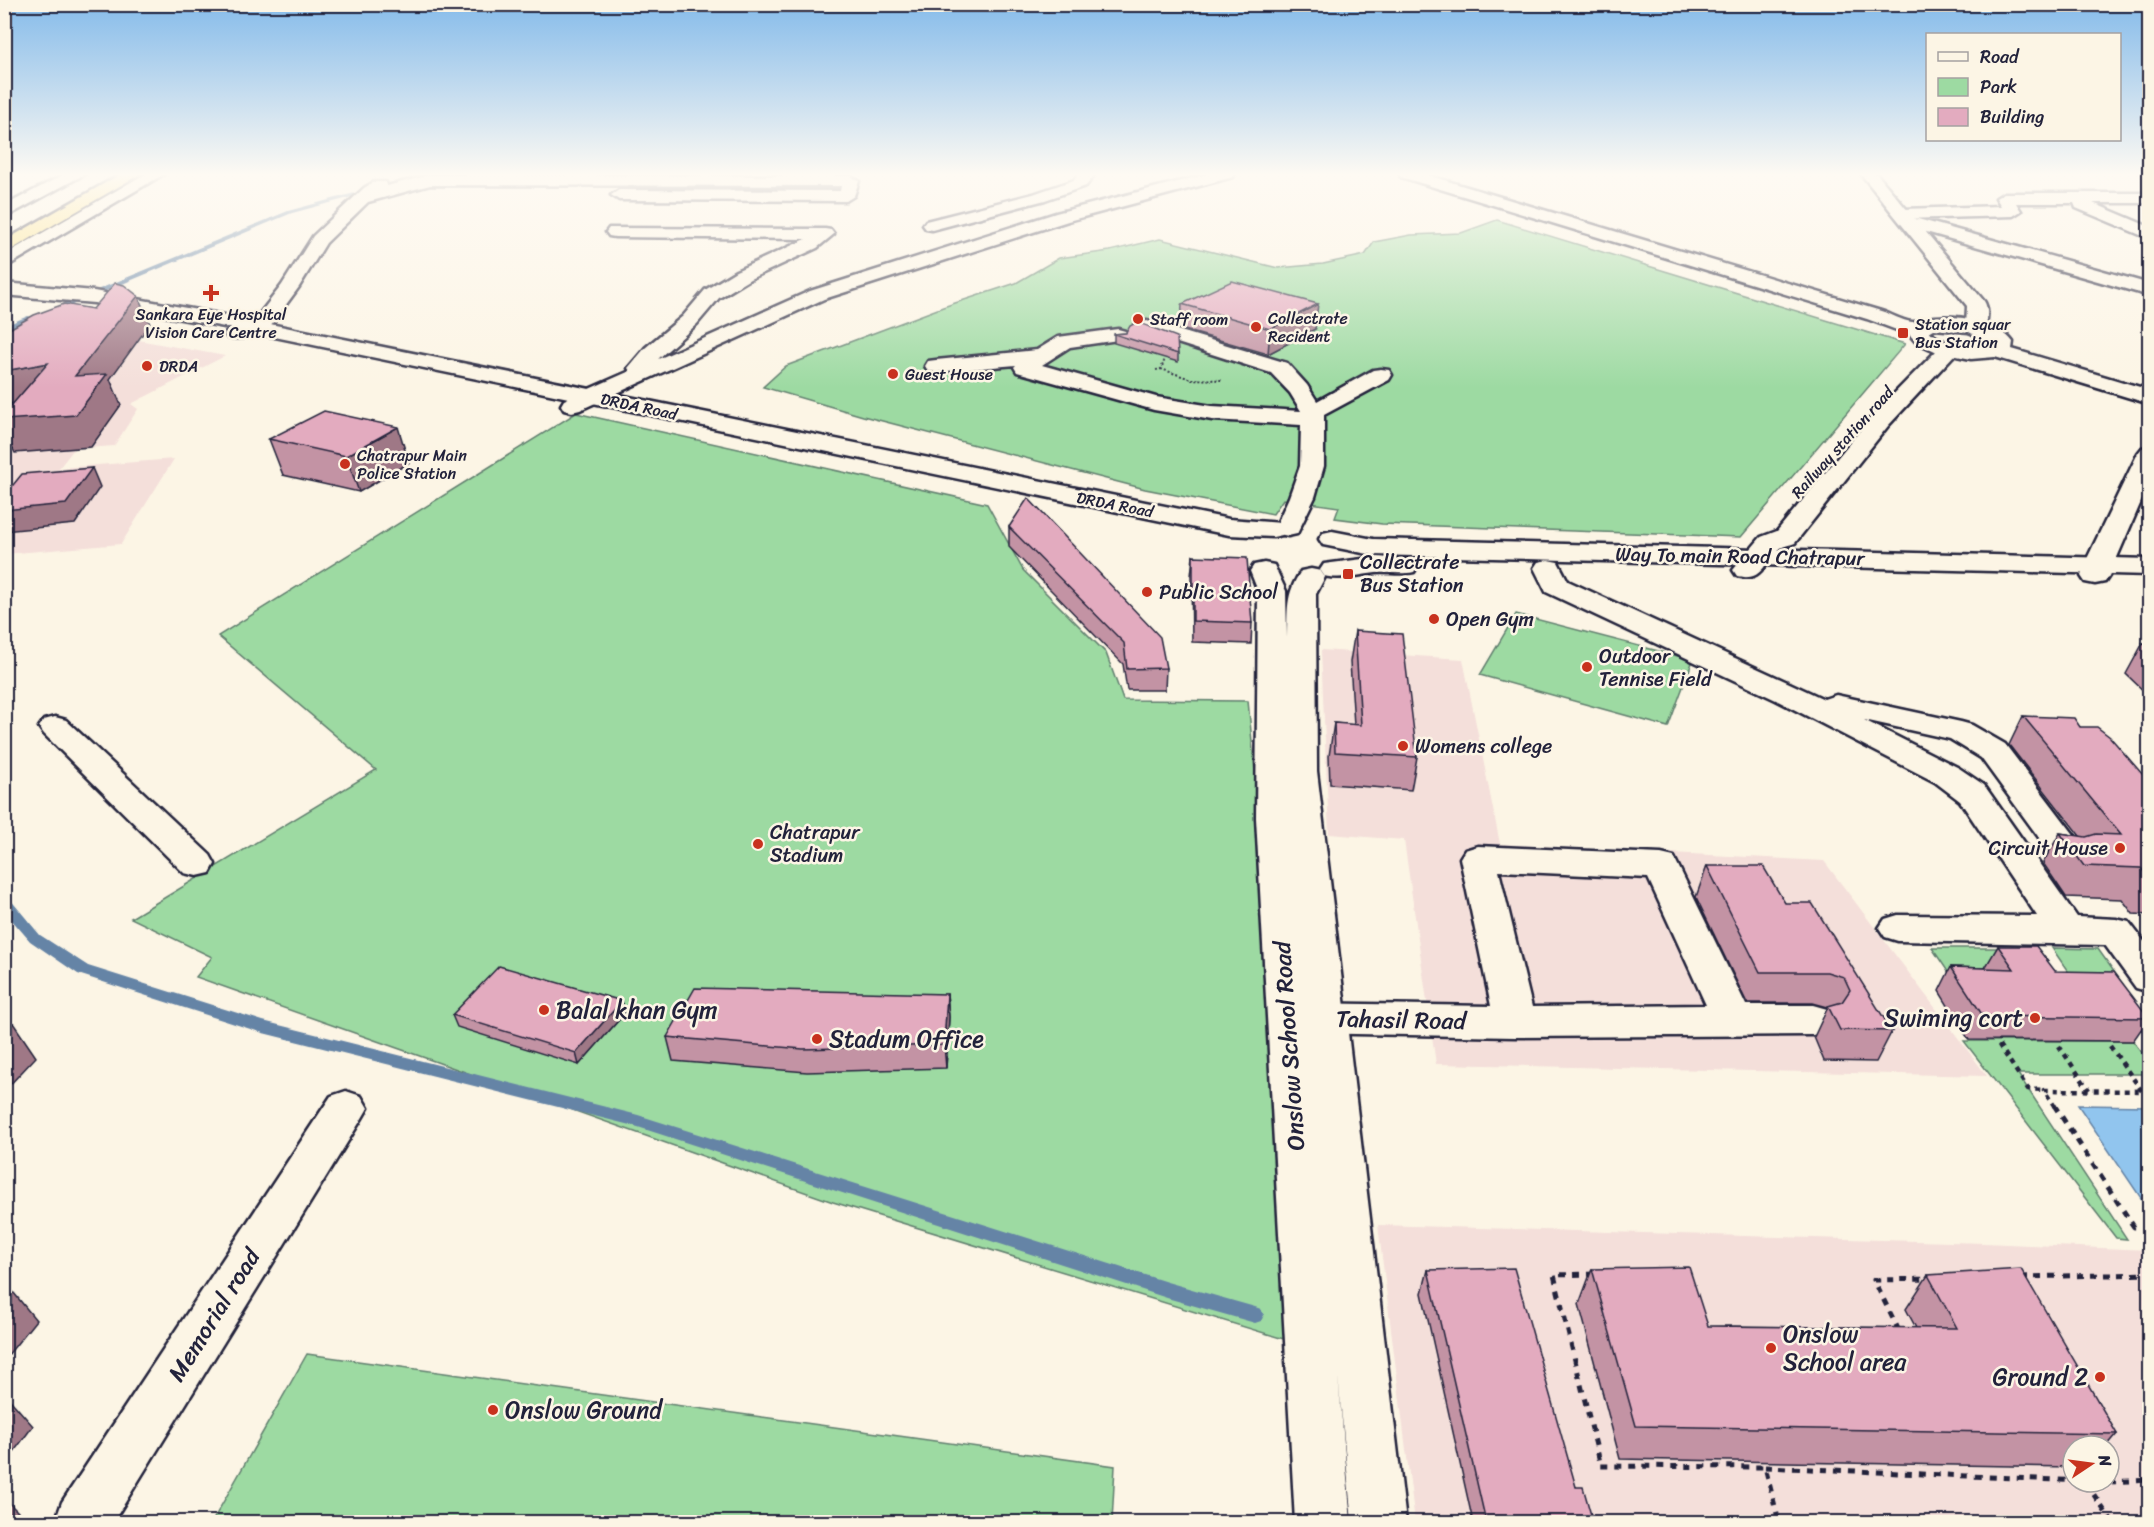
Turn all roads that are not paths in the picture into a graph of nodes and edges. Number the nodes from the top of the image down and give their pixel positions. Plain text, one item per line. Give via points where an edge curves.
1 (34, 245) edge
2 (316, 245) edge
3 (808, 245) edge
4 (973, 245) edge
5 (1648, 245) edge
6 (1928, 245) edge
7 (1998, 245) edge
8 (4, 263) edge
9 (4, 289) edge
10 (2150, 290) edge
11 (4, 295) edge
12 (83, 301) junction
13 (1147, 327) edge
14 (1976, 328) junction
15 (244, 330) junction
16 (1118, 335) edge
17 (1932, 337) junction
18 (2001, 348) junction
19 (1041, 356) junction
20 (936, 366) dead end
21 (1381, 375) dead end
22 (627, 382) junction
23 (2150, 389) edge
24 (2150, 397) edge
25 (583, 401) junction
26 (1313, 416) junction
27 (2150, 453) edge
28 (1280, 528) junction
29 (1332, 539) junction
30 (1758, 557) junction
31 (1253, 559) junction
32 (2150, 567) edge
33 (1548, 568) junction
34 (2096, 570) junction
35 (1322, 574) junction
36 (2150, 578) edge
37 (1787, 693) junction
38 (55, 727) dead end
39 (2069, 853) edge
40 (197, 864) dead end
41 (1898, 928) dead end
42 (2066, 930) junction
43 (2150, 978) edge
44 (1287, 1017) junction
45 (1327, 1019) junction
46 (1733, 1020) junction
47 (1813, 1020) dead end
48 (1515, 1022) junction
49 (346, 1108) dead end
50 (82, 1522) edge
51 (1323, 1522) edge
52 (1379, 1522) edge

1 - 8 street
2 - 15 street via 273,312
3 - 22 street via 712,294
4 - 22 street via 817,295
5 - 17 street via 1874,315
6 - 14 street via 1977,305
7 - 10 street
9 - 12 street, DRDA Road
11 - 12 street
12 - 15 street, DRDA Road
13 - 26 street via 1279,368 1299,390
14 - 17 street via 1947,323
14 - 18 street via 1998,337
15 - 25 street, DRDA Road
16 - 19 street via 1065,341
17 - 18 street via 1977,353
17 - 30 street, Railway station road via 1880,421 1786,537
18 - 23 street
18 - 24 street
19 - 20 street
19 - 26 street via 1025,367 1154,403 1212,413
21 - 26 street
22 - 25 street
25 - 28 street, DRDA Road via 1229,527
25 - 31 street, DRDA Road via 892,475 1219,539
26 - 28 street via 1312,466 1302,496
27 - 34 street
28 - 29 street, DRDA Road via 1319,533
28 - 31 street via 1251,536
29 - 30 street, Way To main Road Chatrapur via 1373,547
29 - 35 street, Onslow School Road via 1343,552 1341,565
30 - 33 street
30 - 34 street, Way To main Road Chatrapur
30 - 34 street, Way To main Road Chatrapur via 1820,572
31 - 35 street, DRDA Road via 1280,576
31 - 44 street, Onslow School Road via 1272,591 1273,818
32 - 34 street, Way To main Road Chatrapur
33 - 35 street via 1378,565
33 - 37 street via 1556,586
34 - 36 street, Way To main Road Chatrapur
35 - 45 street, Onslow School Road via 1302,594 1300,771
37 - 39 street via 1961,732 1993,751
37 - 42 street via 1947,775 1972,793
38 - 40 street
41 - 42 street
42 - 43 street via 2116,932
44 - 45 street, Tahasil Road
44 - 51 street, Onslow School Road
45 - 48 street, Tahasil Road
45 - 52 street, Onslow School Road
46 - 47 street, Tahasil Road
46 - 48 street, Tahasil Road
46 - 48 street via 1661,866 1478,858
49 - 50 street, Memorial road

